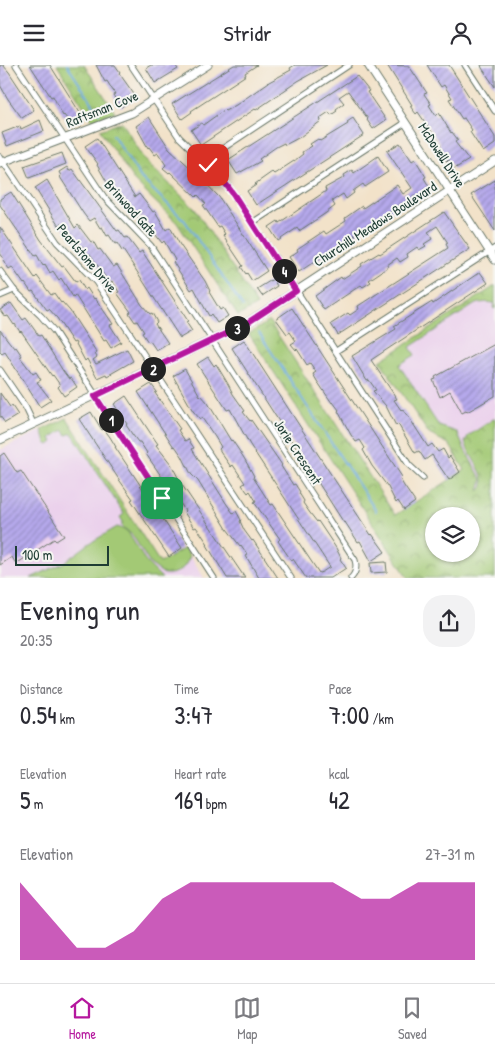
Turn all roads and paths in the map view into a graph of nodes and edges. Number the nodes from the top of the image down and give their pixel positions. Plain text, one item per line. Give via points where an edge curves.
1 (16, 65) edge
2 (131, 65) edge
3 (208, 65) edge
4 (349, 65) edge
5 (368, 65) edge
6 (466, 65) edge
7 (154, 100) junction
8 (495, 111) edge
9 (406, 123) junction
10 (64, 138) junction
11 (1, 161) edge
12 (204, 161) junction
13 (495, 161) edge
14 (450, 190) junction
15 (252, 223) junction
16 (493, 250) edge
17 (495, 260) edge
18 (0, 271) edge
19 (14, 290) junction
20 (296, 291) junction
21 (0, 296) edge
22 (212, 340) junction
23 (336, 351) junction
24 (153, 369) junction
25 (0, 370) edge
26 (95, 396) junction
27 (33, 423) junction
28 (0, 440) edge
29 (423, 478) dead end
30 (214, 578) edge
31 (291, 578) edge
32 (351, 578) edge

1 - 10 street, Brinwood Gate
2 - 7 street
3 - 7 street, Raftsman Cove
4 - 12 street
5 - 9 street, McDowell Drive
6 - 8 street
7 - 10 street, Raftsman Cove via 132,113
7 - 12 street via 179,137
9 - 14 street, McDowell Drive
9 - 15 street
10 - 11 street, Raftsman Cove
10 - 22 street, Brinwood Gate via 104,197 150,246
11 - 24 street, Pearlstone Drive via 57,242 96,282
12 - 15 street via 227,185
13 - 14 street, Churchill Meadows Boulevard
14 - 16 street, McDowell Drive
14 - 20 street, Churchill Meadows Boulevard
15 - 20 street
16 - 17 street, McDowell Drive
16 - 23 street
18 - 19 street
19 - 21 street
19 - 26 street via 54,331
20 - 22 street, Churchill Meadows Boulevard via 244,325
20 - 23 street
22 - 24 street, Churchill Meadows Boulevard
22 - 32 street, Jorie Crescent via 355,560 355,575
23 - 29 street via 409,465
24 - 26 street, Churchill Meadows Boulevard
24 - 31 street, Pearlstone Drive
25 - 27 street
26 - 27 street, Churchill Meadows Boulevard
26 - 30 street
27 - 28 street, Churchill Meadows Boulevard

